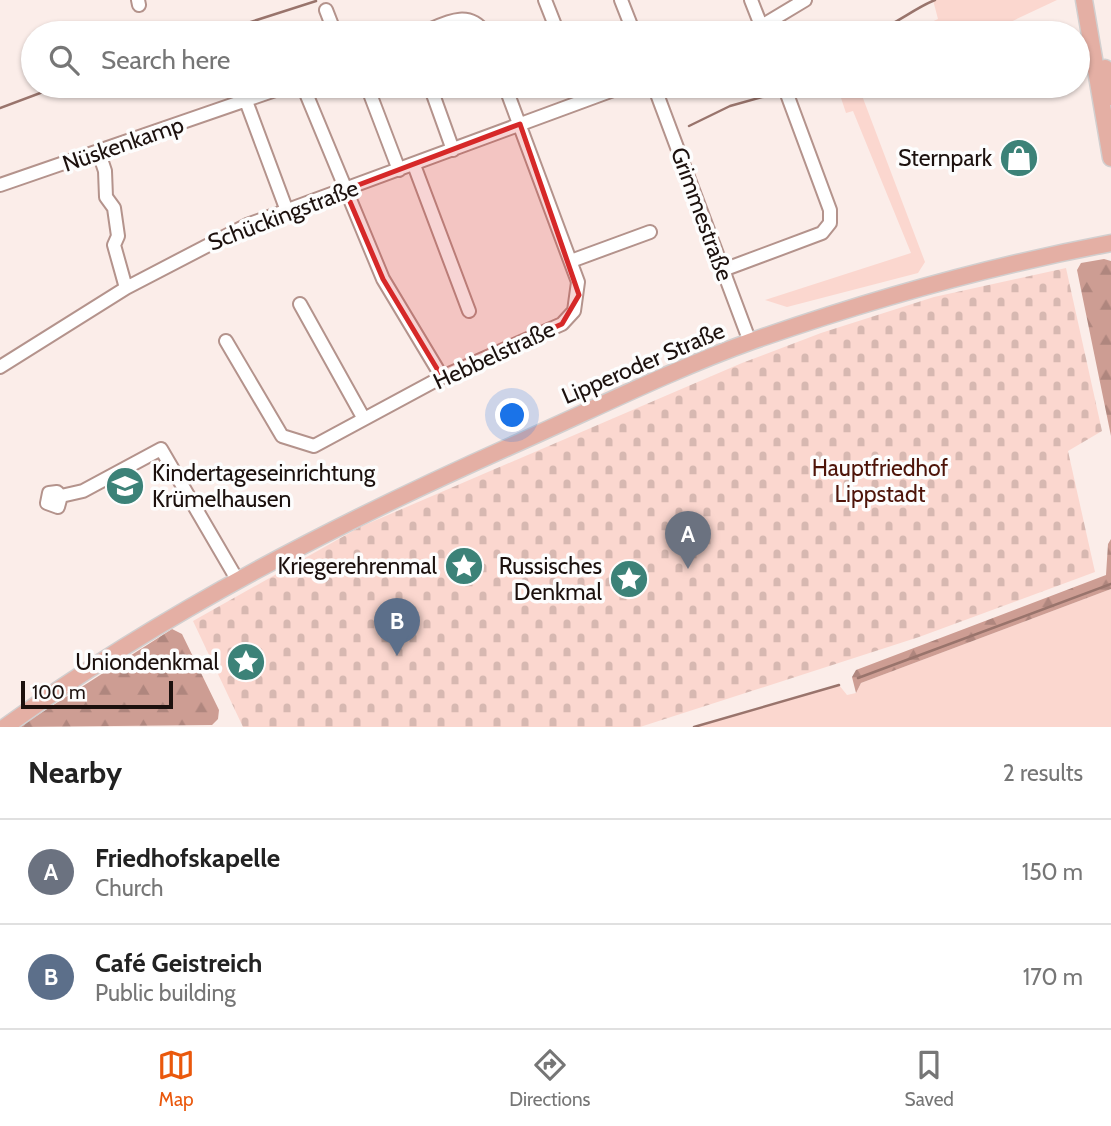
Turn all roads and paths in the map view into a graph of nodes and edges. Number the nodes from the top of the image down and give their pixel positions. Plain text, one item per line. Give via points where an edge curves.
1 (545, 0) edge
2 (621, 0) edge
3 (751, 0) edge
4 (805, 0) edge
5 (1084, 0) edge
6 (1094, 0) edge
7 (326, 10) dead end
8 (330, 21) edge
9 (450, 21) edge
10 (472, 21) edge
11 (553, 21) edge
12 (629, 21) edge
13 (756, 21) edge
14 (773, 21) edge
15 (1088, 21) edge
16 (1090, 35) edge
17 (1111, 97) edge
18 (254, 98) edge
19 (308, 98) edge
20 (372, 98) edge
21 (434, 98) edge
22 (510, 98) edge
23 (582, 98) edge
24 (591, 98) edge
25 (658, 98) edge
26 (789, 98) edge
27 (246, 101) junction
28 (583, 101) junction
29 (520, 124) junction
30 (453, 150) junction
31 (99, 153) junction
32 (1111, 158) edge
33 (414, 164) junction
34 (399, 170) junction
35 (0, 185) edge
36 (345, 190) junction
37 (287, 211) junction
38 (650, 232) dead end
39 (1111, 243) edge
40 (571, 261) junction
41 (723, 270) junction
42 (126, 288) junction
43 (300, 304) dead end
44 (469, 311) dead end
45 (226, 341) dead end
46 (750, 342) junction
47 (0, 367) edge
48 (442, 377) junction
49 (364, 419) junction
50 (61, 496) dead end
51 (238, 580) junction
52 (5, 727) edge

1 - 11 street
2 - 12 street
3 - 13 street
4 - 14 street
5 - 15 main road
6 - 17 main road
7 - 8 street
9 - 10 street
16 - 32 main road
18 - 27 street, Nüskenkamp
19 - 36 street
20 - 34 street
21 - 30 street
22 - 29 street
23 - 28 street
24 - 28 street, Schückingstraße
25 - 41 street, Grimmestraße
26 - 41 street via 830,210 830,223 822,233
27 - 31 street, Nüskenkamp
27 - 37 street
28 - 29 street, Schückingstraße
29 - 30 street, Schückingstraße
29 - 40 street, Hebbelstraße
30 - 33 street, Schückingstraße
31 - 35 street, Nüskenkamp
31 - 42 street via 106,197 114,208 118,236 114,245
33 - 34 street, Schückingstraße
33 - 44 street
34 - 36 street, Schückingstraße
36 - 37 street, Schückingstraße
36 - 48 street via 383,279
37 - 42 street, Schückingstraße via 209,243
38 - 40 street
39 - 46 main road, Lipperoder Straße via 939,283
40 - 48 street, Hebbelstraße via 579,295 574,311 562,324
41 - 46 street, Grimmestraße
42 - 47 street, Schückingstraße
43 - 49 street
45 - 49 street, Hebbelstraße via 282,436 314,446
46 - 51 main road, Lipperoder Straße via 423,485
48 - 49 street, Hebbelstraße
50 - 51 street via 83,491 161,449
51 - 52 main road, Lipperoder Straße

